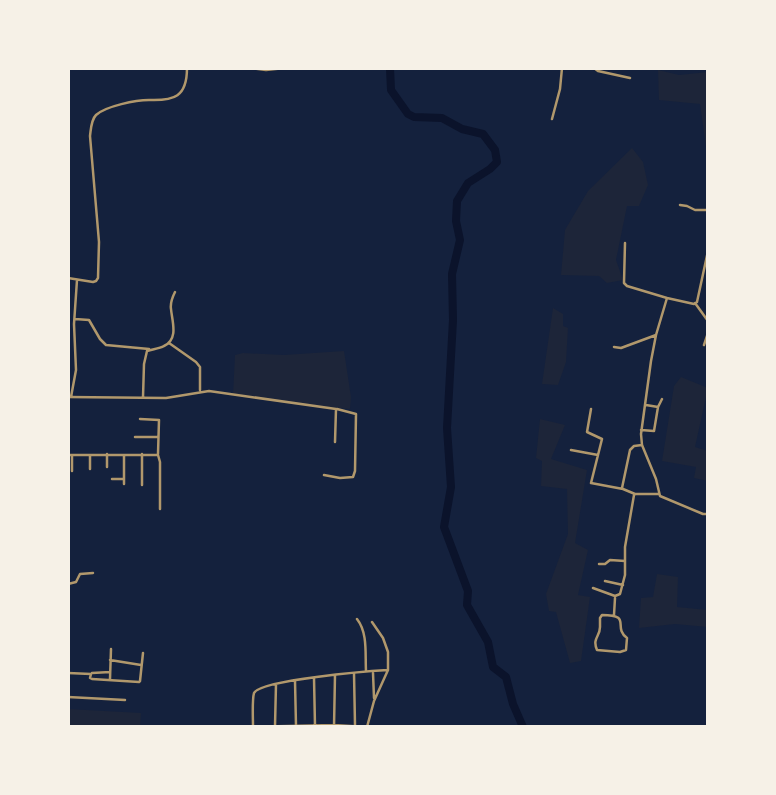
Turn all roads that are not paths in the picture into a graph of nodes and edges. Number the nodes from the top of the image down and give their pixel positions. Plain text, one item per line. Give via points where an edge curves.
1 (187, 68) edge
2 (251, 68) edge
3 (285, 68) edge
4 (562, 68) edge
5 (594, 68) edge
6 (612, 68) edge
7 (611, 74) junction
8 (630, 78) dead end
9 (552, 119) dead end
10 (680, 205) dead end
11 (708, 209) edge
12 (625, 243) dead end
13 (708, 251) edge
14 (68, 278) edge
15 (77, 280) junction
16 (175, 292) dead end
17 (667, 298) junction
18 (695, 303) junction
19 (702, 312) junction
20 (708, 312) edge
21 (75, 319) junction
22 (708, 321) edge
23 (708, 333) edge
24 (656, 335) junction
25 (169, 343) junction
26 (704, 345) dead end
27 (614, 347) dead end
28 (149, 349) junction
29 (200, 391) junction
30 (70, 397) edge
31 (143, 397) junction
32 (662, 399) dead end
33 (645, 405) junction
34 (658, 407) junction
35 (336, 409) junction
36 (591, 409) dead end
37 (140, 419) dead end
38 (641, 430) junction
39 (135, 437) dead end
40 (158, 437) junction
41 (335, 442) dead end
42 (642, 445) junction
43 (571, 450) dead end
44 (90, 454) junction
45 (107, 454) junction
46 (124, 454) junction
47 (142, 454) junction
48 (70, 455) edge
49 (158, 455) junction
50 (598, 455) junction
51 (107, 467) dead end
52 (90, 469) dead end
53 (72, 471) dead end
54 (324, 475) dead end
55 (112, 479) dead end
56 (142, 485) dead end
57 (621, 489) junction
58 (635, 494) junction
59 (659, 494) junction
60 (160, 509) dead end
61 (706, 515) edge
62 (625, 561) junction
63 (598, 564) dead end
64 (93, 573) dead end
65 (605, 581) dead end
66 (68, 584) edge
67 (623, 585) junction
68 (593, 588) dead end
69 (615, 597) junction
70 (614, 615) junction
71 (356, 619) dead end
72 (372, 622) dead end
73 (111, 649) dead end
74 (143, 653) dead end
75 (110, 660) junction
76 (141, 665) junction
77 (388, 670) junction
78 (366, 671) junction
79 (373, 671) junction
80 (110, 672) junction
81 (68, 673) edge
82 (354, 673) junction
83 (91, 674) junction
84 (335, 675) junction
85 (314, 678) junction
86 (110, 679) junction
87 (295, 681) junction
88 (276, 684) junction
89 (68, 697) edge
90 (125, 700) dead end
91 (374, 701) junction
92 (253, 726) edge
93 (264, 726) edge
94 (275, 726) edge
95 (296, 726) edge
96 (315, 726) edge
97 (334, 726) edge
98 (355, 726) edge
99 (244, 727) edge

1 - 15 street via 186,85 169,100 113,107 94,119 90,136 98,278 93,282
2 - 3 street
4 - 9 street
5 - 7 street
6 - 7 street
7 - 8 street
10 - 11 street
12 - 17 street via 624,283
13 - 18 street
14 - 15 street
15 - 21 street
16 - 25 street
17 - 18 street
17 - 24 street
18 - 19 street
19 - 20 street
19 - 22 street
21 - 28 street via 89,320 106,345
21 - 30 street via 76,370
23 - 26 street
24 - 27 street
24 - 33 street
25 - 28 street
25 - 29 street via 200,367
28 - 31 street
29 - 31 street
29 - 35 street
30 - 31 street
32 - 34 street
33 - 34 street
33 - 38 street
34 - 38 street via 654,431
35 - 41 street
35 - 54 street via 356,414 355,471 349,478
36 - 50 street via 587,429 601,439
37 - 40 street via 158,420
38 - 42 street
39 - 40 street
40 - 49 street
42 - 57 street via 630,450
42 - 59 street
43 - 50 street
44 - 45 street
44 - 48 street
44 - 52 street
45 - 46 street
45 - 51 street
46 - 47 street
46 - 55 street via 124,481
47 - 49 street
47 - 56 street
48 - 53 street
49 - 60 street
50 - 57 street via 591,483
57 - 58 street
58 - 59 street
58 - 62 street
59 - 61 street
62 - 63 street
62 - 67 street
64 - 66 street via 80,574 76,582
65 - 67 street
67 - 69 street
68 - 69 street
69 - 70 street
70 - 70 street via 627,638 626,650 597,650 600,618
71 - 78 street via 364,632
72 - 77 street via 386,645
73 - 75 street
74 - 76 street
75 - 76 street
75 - 80 street
76 - 86 street via 140,681
77 - 79 street
77 - 91 street
78 - 79 street
78 - 82 street
79 - 91 street
80 - 83 street
80 - 86 street
81 - 83 street
82 - 84 street
82 - 98 street
83 - 86 street via 92,679
84 - 85 street
84 - 97 street
85 - 87 street
85 - 96 street
87 - 88 street
87 - 95 street
88 - 92 street via 255,691
88 - 94 street
89 - 90 street
91 - 98 street via 367,727
92 - 93 street
92 - 99 street
93 - 94 street
94 - 95 street
95 - 96 street
96 - 97 street
97 - 98 street

